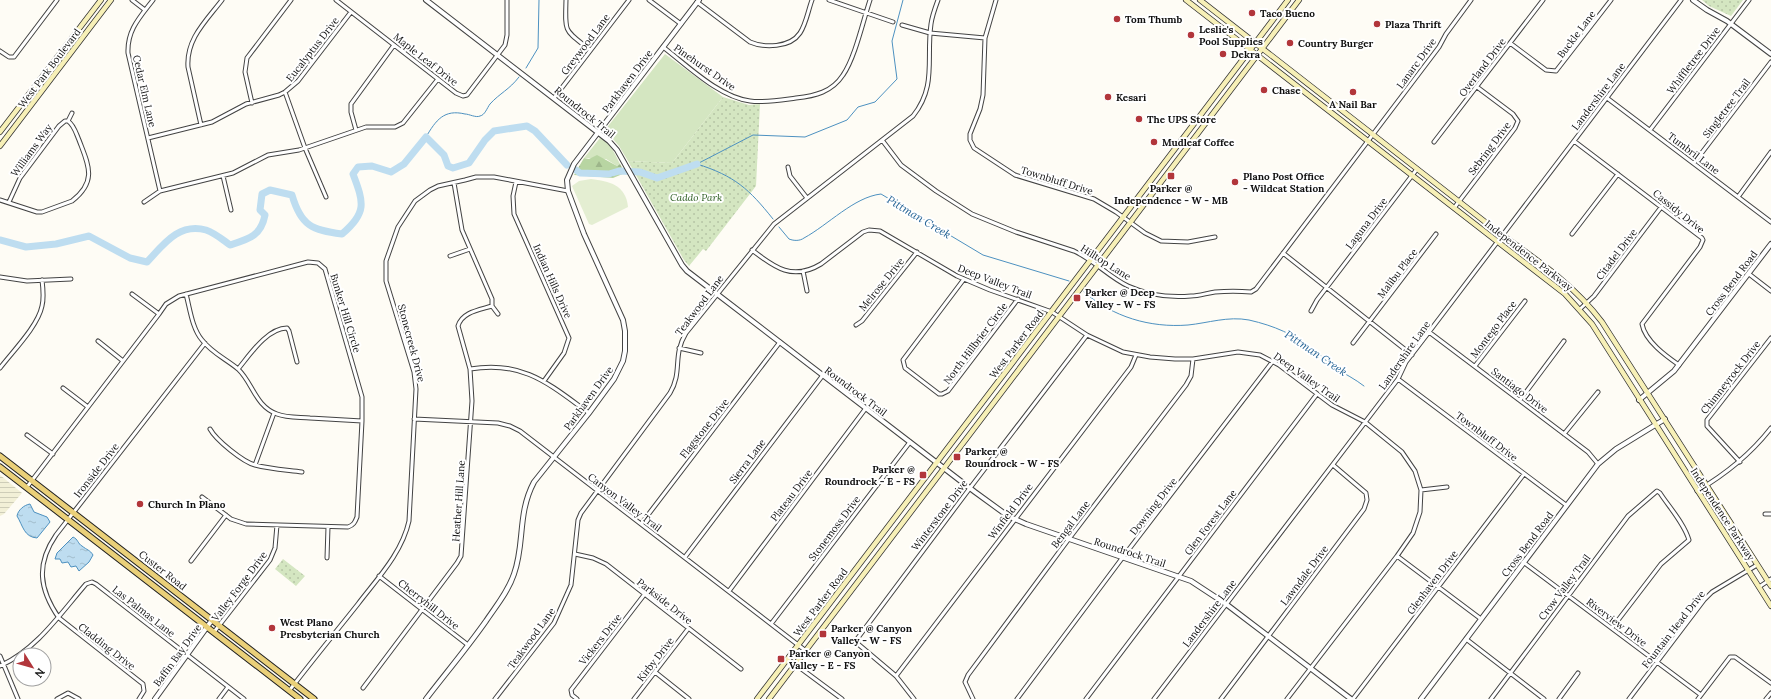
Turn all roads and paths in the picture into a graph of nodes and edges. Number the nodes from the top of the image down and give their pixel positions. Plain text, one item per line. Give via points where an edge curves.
1 (57, 0) edge
2 (100, 0) edge
3 (111, 0) edge
4 (132, 0) edge
5 (153, 0) edge
6 (222, 0) edge
7 (291, 0) edge
8 (336, 0) edge
9 (426, 0) edge
10 (507, 0) edge
11 (566, 0) edge
12 (629, 0) edge
13 (649, 0) edge
14 (812, 0) edge
15 (828, 0) edge
16 (870, 0) edge
17 (938, 0) edge
18 (996, 0) edge
19 (1186, 0) edge
20 (1200, 0) edge
21 (1288, 0) edge
22 (1299, 0) edge
23 (1471, 0) edge
24 (1542, 0) edge
25 (1611, 0) edge
26 (1681, 0) edge
27 (1693, 0) edge
28 (1749, 0) edge
29 (698, 1) edge
30 (1205, 4) junction
31 (145, 10) junction
32 (1200, 10) junction
33 (351, 12) junction
34 (865, 13) junction
35 (893, 22) dead end
36 (680, 24) junction
37 (1731, 24) junction
38 (902, 25) dead end
39 (930, 33) junction
40 (985, 38) junction
41 (1256, 43) junction
42 (1510, 43) junction
43 (394, 45) junction
44 (663, 47) junction
45 (1263, 48) junction
46 (590, 50) junction
47 (1251, 50) junction
48 (0, 51) edge
49 (1771, 54) edge
50 (498, 55) junction
51 (1257, 55) junction
52 (1771, 62) edge
53 (438, 78) junction
54 (1477, 87) junction
55 (1315, 90) junction
56 (285, 92) junction
57 (1310, 97) junction
58 (554, 98) junction
59 (1607, 98) junction
60 (252, 103) junction
61 (1210, 103) junction
62 (1217, 108) junction
63 (72, 113) dead end
64 (68, 121) junction
65 (201, 125) junction
66 (356, 130) junction
67 (1650, 130) junction
68 (0, 132) edge
69 (598, 132) junction
70 (1373, 135) junction
71 (148, 138) junction
72 (882, 140) junction
73 (1574, 141) junction
74 (1368, 142) junction
75 (1434, 142) dead end
76 (1180, 143) junction
77 (0, 146) edge
78 (305, 148) junction
79 (1187, 149) junction
80 (1771, 152) edge
81 (1694, 163) junction
82 (788, 167) dead end
83 (1417, 169) junction
84 (1618, 174) junction
85 (1412, 175) junction
86 (223, 176) junction
87 (1152, 180) junction
88 (516, 182) junction
89 (454, 183) junction
90 (1159, 185) junction
91 (160, 191) junction
92 (568, 191) junction
93 (1738, 196) junction
94 (326, 197) dead end
95 (807, 198) junction
96 (0, 200) edge
97 (9, 202) junction
98 (144, 202) dead end
99 (1459, 202) junction
100 (1662, 206) junction
101 (1454, 208) junction
102 (231, 210) dead end
103 (1123, 218) junction
104 (1771, 222) edge
105 (1129, 223) junction
106 (1436, 234) dead end
107 (1572, 234) dead end
108 (1502, 235) junction
109 (1215, 237) dead end
110 (1498, 242) junction
111 (1771, 244) edge
112 (470, 250) junction
113 (752, 250) junction
114 (917, 252) junction
115 (1283, 253) junction
116 (450, 256) dead end
117 (1090, 261) junction
118 (1097, 267) junction
119 (803, 271) junction
120 (1749, 274) junction
121 (0, 277) edge
122 (71, 279) dead end
123 (964, 279) junction
124 (42, 280) junction
125 (1328, 287) junction
126 (807, 291) dead end
127 (1771, 291) edge
128 (132, 294) dead end
129 (186, 294) junction
130 (717, 294) junction
131 (1018, 299) junction
132 (1524, 301) dead end
133 (1588, 303) junction
134 (492, 306) junction
135 (1580, 310) junction
136 (1311, 311) dead end
137 (1052, 312) junction
138 (159, 314) junction
139 (498, 314) dead end
140 (1059, 317) junction
141 (1370, 321) junction
142 (856, 325) dead end
143 (1429, 332) junction
144 (1088, 336) junction
145 (1771, 338) edge
146 (98, 341) dead end
147 (1564, 341) dead end
148 (780, 342) junction
149 (204, 343) junction
150 (1353, 343) dead end
151 (679, 348) junction
152 (701, 353) dead end
153 (1136, 355) junction
154 (1412, 355) junction
155 (1193, 359) junction
156 (123, 360) junction
157 (297, 362) dead end
158 (1273, 362) junction
159 (1475, 366) junction
160 (1679, 366) junction
161 (0, 368) edge
162 (238, 369) junction
163 (470, 369) junction
164 (823, 375) junction
165 (1398, 379) junction
166 (544, 381) junction
167 (63, 388) dead end
168 (1598, 392) dead end
169 (1648, 393) junction
170 (1317, 394) junction
171 (1520, 400) junction
172 (1639, 400) junction
173 (88, 407) junction
174 (866, 408) junction
175 (274, 413) junction
176 (589, 413) junction
177 (414, 419) junction
178 (1665, 419) junction
179 (362, 421) junction
180 (471, 421) junction
181 (1365, 422) junction
182 (1655, 425) junction
183 (1771, 428) edge
184 (210, 429) dead end
185 (1564, 434) junction
186 (27, 435) dead end
187 (910, 442) junction
188 (52, 454) junction
189 (0, 456) edge
190 (554, 457) junction
191 (1740, 462) junction
192 (938, 463) junction
193 (1598, 464) junction
194 (255, 465) junction
195 (1334, 465) junction
196 (0, 467) edge
197 (945, 468) junction
198 (302, 472) dead end
199 (1524, 474) junction
200 (32, 480) junction
201 (1707, 485) junction
202 (27, 487) junction
203 (1446, 487) dead end
204 (970, 488) junction
205 (1421, 490) junction
206 (597, 491) junction
207 (1697, 492) junction
208 (202, 497) dead end
209 (1566, 505) junction
210 (73, 513) junction
211 (1765, 514) dead end
212 (1771, 514) edge
213 (226, 515) junction
214 (1015, 519) junction
215 (68, 520) junction
216 (641, 524) junction
217 (277, 525) junction
218 (328, 527) junction
219 (1068, 540) junction
220 (575, 554) junction
221 (1397, 556) junction
222 (685, 557) junction
223 (1123, 557) junction
224 (327, 558) dead end
225 (191, 561) dead end
226 (1523, 562) junction
227 (1757, 565) junction
228 (1749, 570) junction
229 (379, 576) junction
230 (1179, 576) junction
231 (1769, 580) edge
232 (1771, 586) edge
233 (1438, 587) junction
234 (1759, 587) junction
235 (729, 591) junction
236 (644, 595) junction
237 (1568, 595) junction
238 (1226, 604) junction
239 (1771, 606) edge
240 (422, 610) junction
241 (59, 618) junction
242 (1481, 619) junction
243 (212, 620) junction
244 (771, 624) junction
245 (219, 625) junction
246 (207, 627) junction
247 (1612, 628) junction
248 (688, 629) junction
249 (214, 632) junction
250 (1268, 636) junction
251 (1466, 639) junction
252 (468, 645) junction
253 (799, 645) junction
254 (806, 651) junction
255 (187, 654) junction
256 (0, 656) edge
257 (788, 659) junction
258 (1657, 662) junction
259 (796, 664) junction
260 (2, 665) edge
261 (1309, 667) junction
262 (741, 669) dead end
263 (655, 672) junction
264 (1578, 673) dead end
265 (1510, 674) junction
266 (896, 676) junction
267 (1771, 683) edge
268 (295, 684) junction
269 (228, 687) junction
270 (363, 688) dead end
271 (289, 691) junction
272 (1771, 693) edge
273 (1701, 695) junction
274 (18, 699) edge
275 (57, 699) edge
276 (79, 699) edge
277 (139, 699) edge
278 (155, 699) edge
279 (219, 699) edge
280 (244, 699) edge
281 (300, 699) edge
282 (314, 699) edge
283 (426, 699) edge
284 (495, 699) edge
285 (577, 699) edge
286 (634, 699) edge
287 (689, 699) edge
288 (757, 699) edge
289 (769, 699) edge
290 (842, 699) edge
291 (914, 699) edge
292 (973, 699) edge
293 (1017, 699) edge
294 (1086, 699) edge
295 (1154, 699) edge
296 (1221, 699) edge
297 (1286, 699) edge
298 (1352, 699) edge
299 (1421, 699) edge
300 (1491, 699) edge
301 (1544, 699) edge
302 (1558, 699) edge
303 (1629, 699) edge
304 (1698, 699) edge
305 (1766, 699) edge

1 - 48 street via 14,57
2 - 68 main road, West Park Boulevard
3 - 77 main road, West Park Boulevard
4 - 31 street
5 - 31 street, Cedar Elm Lane
6 - 65 street via 192,39 187,57
7 - 60 street via 247,58 245,72
8 - 33 street, Maple Leaf Drive
9 - 50 street, Roundrock Trail
10 - 50 street via 506,41
11 - 46 street via 567,31
12 - 46 street, Greywood Lane
13 - 36 street
14 - 29 street via 803,26 795,38 770,46 759,46 750,42
15 - 34 street
16 - 34 street, Pinehurst Drive
17 - 39 street, Teakwood Lane
18 - 40 street, Townbluff Drive
19 - 32 main road, Independence Parkway
20 - 30 main road, Independence Parkway
21 - 41 main road, West Parker Road
22 - 45 main road, West Parker Road
23 - 70 street, Lanarc Drive
24 - 42 street, Overland Drive
25 - 42 street, Buckle Lane via 1556,71 1546,70
26 - 59 street, Landershire Lane
27 - 37 street
28 - 37 street, Whiffletree Drive
29 - 36 street, Parkhaven Drive
30 - 32 main road
30 - 41 main road, Independence Parkway
31 - 71 street, Cedar Elm Lane via 133,27 128,53
32 - 47 main road, Independence Parkway
33 - 43 street, Maple Leaf Drive
33 - 56 street, Eucalyptus Drive via 298,80
34 - 35 street
34 - 44 street, Pinehurst Drive via 844,74 830,88 810,96 758,102 737,98 723,91
36 - 44 street, Parkhaven Drive
37 - 49 street
37 - 67 street, Whiffletree Drive
38 - 39 street
39 - 40 street
39 - 72 street, Teakwood Lane via 928,86 925,97 913,116
40 - 103 street, Townbluff Drive via 983,95 970,140 974,148 1014,175 1094,200
41 - 45 main road, Independence Parkway
41 - 47 main road, West Parker Road
42 - 54 street, Overland Drive
43 - 53 street, Maple Leaf Drive
43 - 66 street via 351,104
44 - 69 street, Parkhaven Drive
45 - 51 main road, West Parker Road
45 - 55 main road, Independence Parkway
46 - 58 street, Greywood Lane
47 - 51 main road, Independence Parkway
47 - 61 main road, West Parker Road
50 - 53 street, Maple Leaf Drive via 466,96 456,93
50 - 58 street, Roundrock Trail
51 - 57 main road, Independence Parkway
51 - 62 main road, West Parker Road
52 - 81 street, Singletree Trail
53 - 66 street via 399,126 373,126
54 - 75 street, Overland Drive
54 - 99 street, Sebring Drive via 1513,114 1518,121
55 - 57 main road
55 - 70 main road, Independence Parkway
56 - 60 street, Eucalyptus Drive
56 - 78 street
57 - 74 main road, Independence Parkway
58 - 69 street, Roundrock Trail
59 - 67 street, Tumbril Lane
59 - 73 street, Landershire Lane
60 - 65 street, Eucalyptus Drive
61 - 62 main road
61 - 76 main road, West Parker Road
62 - 79 main road, West Parker Road
63 - 64 street, Williams Way
64 - 97 street, Williams Way via 58,126 20,178
64 - 97 street via 76,132 90,171 76,198 42,212
65 - 71 street, Eucalyptus Drive
66 - 78 street
67 - 81 street, Tumbril Lane
69 - 92 street, Parkhaven Drive via 569,172
69 - 130 street, Roundrock Trail via 617,150 687,272
70 - 74 street, Hilltop Lane
70 - 83 main road, Independence Parkway
71 - 91 street, Cedar Elm Lane
72 - 95 street, Teakwood Lane
72 - 117 street, Hilltop Lane via 901,165 972,214 1074,252
73 - 84 street, Cassidy Drive
73 - 108 street, Landershire Lane
74 - 85 main road, Independence Parkway
74 - 115 street, Hilltop Lane
76 - 79 main road
76 - 87 main road, West Parker Road
78 - 86 street via 268,155
78 - 94 street
79 - 90 main road, West Parker Road
80 - 93 street
81 - 93 street, Tumbril Lane
82 - 95 street via 790,176
83 - 85 street, Laguna Drive
83 - 99 main road, Independence Parkway
84 - 100 street, Cassidy Drive
84 - 107 street
85 - 101 main road, Independence Parkway
85 - 125 street, Laguna Drive
86 - 91 street
86 - 102 street
87 - 90 main road
87 - 103 main road, West Parker Road
88 - 89 street, Stonecreek Drive via 476,178
88 - 92 street, Stonecreek Drive
88 - 166 street, Indian Hills Drive via 512,196 514,214 569,338 564,353
89 - 112 street via 462,230
89 - 177 street, Stonecreek Drive via 438,186 415,201 398,227 386,261 386,281 414,372
90 - 105 main road, West Parker Road
91 - 98 street
92 - 176 street, Parkhaven Drive via 584,234 620,314 626,341 623,361 614,379
93 - 104 street, Tumbril Lane
95 - 113 street, Teakwood Lane via 774,224
96 - 97 street
99 - 101 street, Sebring Drive
99 - 108 main road, Independence Parkway
100 - 133 street, Citadel Drive
100 - 160 street, Cassidy Drive via 1703,240 1642,324 1657,348
101 - 110 main road, Independence Parkway
103 - 105 street, Townbluff Drive
103 - 117 main road, West Parker Road
105 - 109 street, Townbluff Drive via 1153,238 1169,242 1188,242
105 - 118 main road, West Parker Road
106 - 141 street, Malibu Place
108 - 110 street, Landershire Lane
108 - 133 main road, Independence Parkway via 1539,261
110 - 135 main road, Independence Parkway via 1566,294
110 - 143 street, Landershire Lane
111 - 120 street, Cross Bend Road
112 - 116 street
112 - 134 street via 492,299
113 - 119 street, Deep Valley Trail via 783,270
113 - 130 street, Teakwood Lane
114 - 119 street, Deep Valley Trail via 880,231 869,230 822,264
114 - 123 street, Deep Valley Trail
114 - 142 street, Melrose Drive via 862,321
115 - 118 street, Hilltop Lane via 1251,292 1214,292 1167,297 1127,286
115 - 125 street
117 - 118 street, Hilltop Lane
117 - 137 main road, West Parker Road
118 - 140 main road, West Parker Road
119 - 126 street
120 - 127 street
120 - 160 street, Cross Bend Road
121 - 124 street via 27,281
122 - 124 street
123 - 131 street, Deep Valley Trail
123 - 131 street, North Hillbrier Circle via 903,360 905,368 939,394 948,391
124 - 161 street via 43,305 40,313
125 - 136 street, Laguna Drive
125 - 141 street
128 - 138 street
129 - 138 street, Bunker Hill Circle via 172,300
129 - 149 street via 197,332
129 - 179 street, Bunker Hill Circle via 308,262 318,263 325,269 360,388
130 - 148 street, Roundrock Trail
130 - 151 street, Teakwood Lane via 686,333
131 - 137 street, Deep Valley Trail
132 - 159 street, Montego Place
133 - 135 street, Citadel Drive
133 - 169 main road, Independence Parkway
134 - 139 street
134 - 163 street, Heather Hill Lane via 465,315 459,322
135 - 172 main road, Independence Parkway via 1592,324
137 - 140 street, Deep Valley Trail
137 - 192 main road, West Parker Road
138 - 156 street, Bunker Hill Circle
140 - 144 street, Deep Valley Trail
140 - 197 main road, West Parker Road
141 - 150 street, Malibu Place
141 - 154 street
143 - 154 street, Landershire Lane
143 - 159 street, Santiago Drive
144 - 153 street, Deep Valley Trail
144 - 204 street, Winterstone Drive
145 - 191 street, Chimneyrock Drive via 1706,420 1707,426
146 - 156 street
147 - 171 street
148 - 164 street, Roundrock Trail
148 - 216 street, Flagstone Drive
149 - 162 street
149 - 210 street, Ironside Drive
151 - 152 street
151 - 206 street, Teakwood Lane via 675,385
153 - 155 street, Deep Valley Trail
153 - 214 street, Winfield Drive via 1131,367
154 - 165 street, Landershire Lane
155 - 158 street, Deep Valley Trail via 1238,352 1254,354
155 - 219 street, Bengal Lane via 1191,376 1186,385
156 - 173 street, Bunker Hill Circle
157 - 162 street via 289,332 284,328 257,345
158 - 170 street, Deep Valley Trail
158 - 223 street, Downing Drive
159 - 171 street, Santiago Drive
160 - 169 street, Cross Bend Road
162 - 175 street via 258,400
163 - 166 street via 512,369
163 - 180 street, Heather Hill Lane
164 - 174 street, Roundrock Trail
164 - 222 street, Sierra Lane
165 - 181 street, Landershire Lane
165 - 199 street, Townbluff Drive
166 - 176 street
167 - 173 street
168 - 185 street
169 - 172 street, Cross Bend Road
169 - 178 main road, Independence Parkway
170 - 181 street, Deep Valley Trail
170 - 230 street, Glen Forest Lane
171 - 185 street, Santiago Drive
172 - 182 main road, Independence Parkway
173 - 188 street, Bunker Hill Circle
174 - 187 street, Roundrock Trail
174 - 235 street, Plateau Drive
175 - 179 street via 291,417
175 - 194 street
176 - 190 street, Parkhaven Drive
177 - 180 street, Canyon Valley Trail
177 - 229 street, Stonecreek Drive via 409,521 401,544
178 - 182 street, Cross Bend Road
178 - 201 main road, Independence Parkway
179 - 218 street, Bunker Hill Circle via 356,517 353,525 348,527
180 - 190 street, Canyon Valley Trail via 498,422 510,426
180 - 240 street, Heather Hill Lane via 461,556
181 - 195 street, Landershire Lane
181 - 205 street, Deep Valley Trail via 1408,458
182 - 193 street, Cross Bend Road via 1616,449
182 - 207 main road, Independence Parkway
183 - 191 street
184 - 194 street via 214,436
185 - 193 street, Santiago Drive via 1588,452
186 - 188 street
187 - 192 street, Roundrock Trail
187 - 244 street, Stonemoss Drive
188 - 200 street, Bunker Hill Circle
189 - 200 main road, Custer Road
190 - 206 street, Canyon Valley Trail
190 - 252 street, Parkhaven Drive via 528,494 520,532 518,560 510,584
191 - 201 street
192 - 197 street, Roundrock Trail
192 - 253 main road, West Parker Road
193 - 209 street, Cross Bend Road
194 - 198 street
195 - 238 street, Landershire Lane
195 - 250 street, Lawndale Drive via 1364,491 1367,497 1366,504
196 - 202 main road, Custer Road
197 - 204 street, Roundrock Trail
197 - 254 main road, West Parker Road
199 - 209 street, Townbluff Drive
199 - 233 street, Glenhaven Drive
200 - 202 street, Bunker Hill Circle
200 - 210 main road, Custer Road
201 - 207 street
201 - 227 main road, Independence Parkway
202 - 215 main road, Custer Road
203 - 205 street
204 - 214 street, Roundrock Trail
204 - 266 street, Winterstone Drive via 857,639 860,646
205 - 221 street, Deep Valley Trail via 1420,512 1416,526
206 - 216 street, Canyon Valley Trail
206 - 220 street, Teakwood Lane via 578,520
207 - 228 main road, Independence Parkway
208 - 213 street, Bunker Hill Circle
209 - 226 street, Cross Bend Road
210 - 215 street, Ironside Drive
210 - 243 main road, Custer Road
211 - 212 street
213 - 217 street, Bunker Hill Circle via 246,524
213 - 225 street
214 - 219 street, Roundrock Trail
214 - 266 street, Winfield Drive
215 - 241 street, Ironside Drive via 51,543 42,570 46,597
215 - 246 main road, Custer Road
216 - 222 street, Canyon Valley Trail
217 - 218 street, Bunker Hill Circle
217 - 245 street, Valley Forge Drive via 275,548 270,560
218 - 224 street
219 - 223 street, Roundrock Trail
219 - 292 street, Bengal Lane via 966,678 966,685
220 - 236 street, Parkside Drive via 599,560
220 - 284 street, Teakwood Lane via 571,585 554,623
221 - 233 street
221 - 261 street, Deep Valley Trail
222 - 235 street, Canyon Valley Trail
223 - 230 street, Roundrock Trail
223 - 293 street, Downing Drive
226 - 237 street, Riverview Drive
226 - 242 street, Cross Bend Road
227 - 228 street, Fountain Head Drive
227 - 231 main road, Independence Parkway
228 - 234 main road, Independence Parkway
228 - 258 street, Fountain Head Drive via 1712,592 1704,600
229 - 240 street, Cherryhill Drive
229 - 268 street, Stonecreek Drive
230 - 238 street, Roundrock Trail via 1204,588
230 - 294 street, Glen Forest Lane
231 - 232 main road, Independence Parkway
231 - 234 street
233 - 242 street
233 - 298 street, Glenhaven Drive
234 - 239 main road, Independence Parkway
235 - 244 street, Canyon Valley Trail
236 - 248 street, Parkside Drive
236 - 285 street, Vickers Drive via 572,689 571,693
237 - 247 street, Riverview Drive
237 - 247 street, Crow Valley Trail via 1628,516 1657,491 1660,493 1689,540 1661,564
237 - 265 street, Crow Valley Trail
238 - 250 street, Roundrock Trail
238 - 295 street, Landershire Lane
240 - 252 street, Cherryhill Drive
240 - 270 street, Heather Hill Lane
241 - 255 street, Las Palmas Lane via 90,582
241 - 260 street via 29,648
241 - 277 street, Cladding Drive via 143,684 145,687
242 - 251 street, Cross Bend Road
243 - 245 main road, Custer Road
243 - 246 street, Baffin Bay Drive
244 - 253 street, Canyon Valley Trail
245 - 249 street, Valley Forge Drive
245 - 268 main road, Custer Road
246 - 249 main road, Custer Road
246 - 255 street, Baffin Bay Drive
247 - 258 street, Riverview Drive
248 - 262 street, Parkside Drive
248 - 263 street, Kirby Drive
249 - 271 main road, Custer Road
250 - 261 street, Roundrock Trail
250 - 296 street, Lawndale Drive
251 - 265 street
251 - 299 street, Cross Bend Road
252 - 283 street, Parkhaven Drive
253 - 254 street, Canyon Valley Trail
253 - 257 main road, West Parker Road
254 - 259 main road, West Parker Road
255 - 269 street, Las Palmas Lane
255 - 278 street, Baffin Bay Drive
256 - 260 street
257 - 259 street
257 - 288 main road, West Parker Road
258 - 273 street, Riverview Drive
258 - 303 street, Fountain Head Drive
259 - 289 main road, West Parker Road
259 - 290 street
260 - 274 street
261 - 297 street, Deep Valley Trail
261 - 298 street, Roundrock Trail
263 - 286 street, Kirby Drive
263 - 287 street
264 - 302 street
265 - 300 street, Crow Valley Trail
265 - 301 street
266 - 291 street, Winterstone Drive
267 - 273 street via 1734,656 1730,657
268 - 271 street, Stonecreek Drive
268 - 282 main road, Custer Road
269 - 279 street
269 - 280 street, Las Palmas Lane
271 - 281 main road, Custer Road
272 - 305 street
273 - 304 street
275 - 276 street via 68,693

